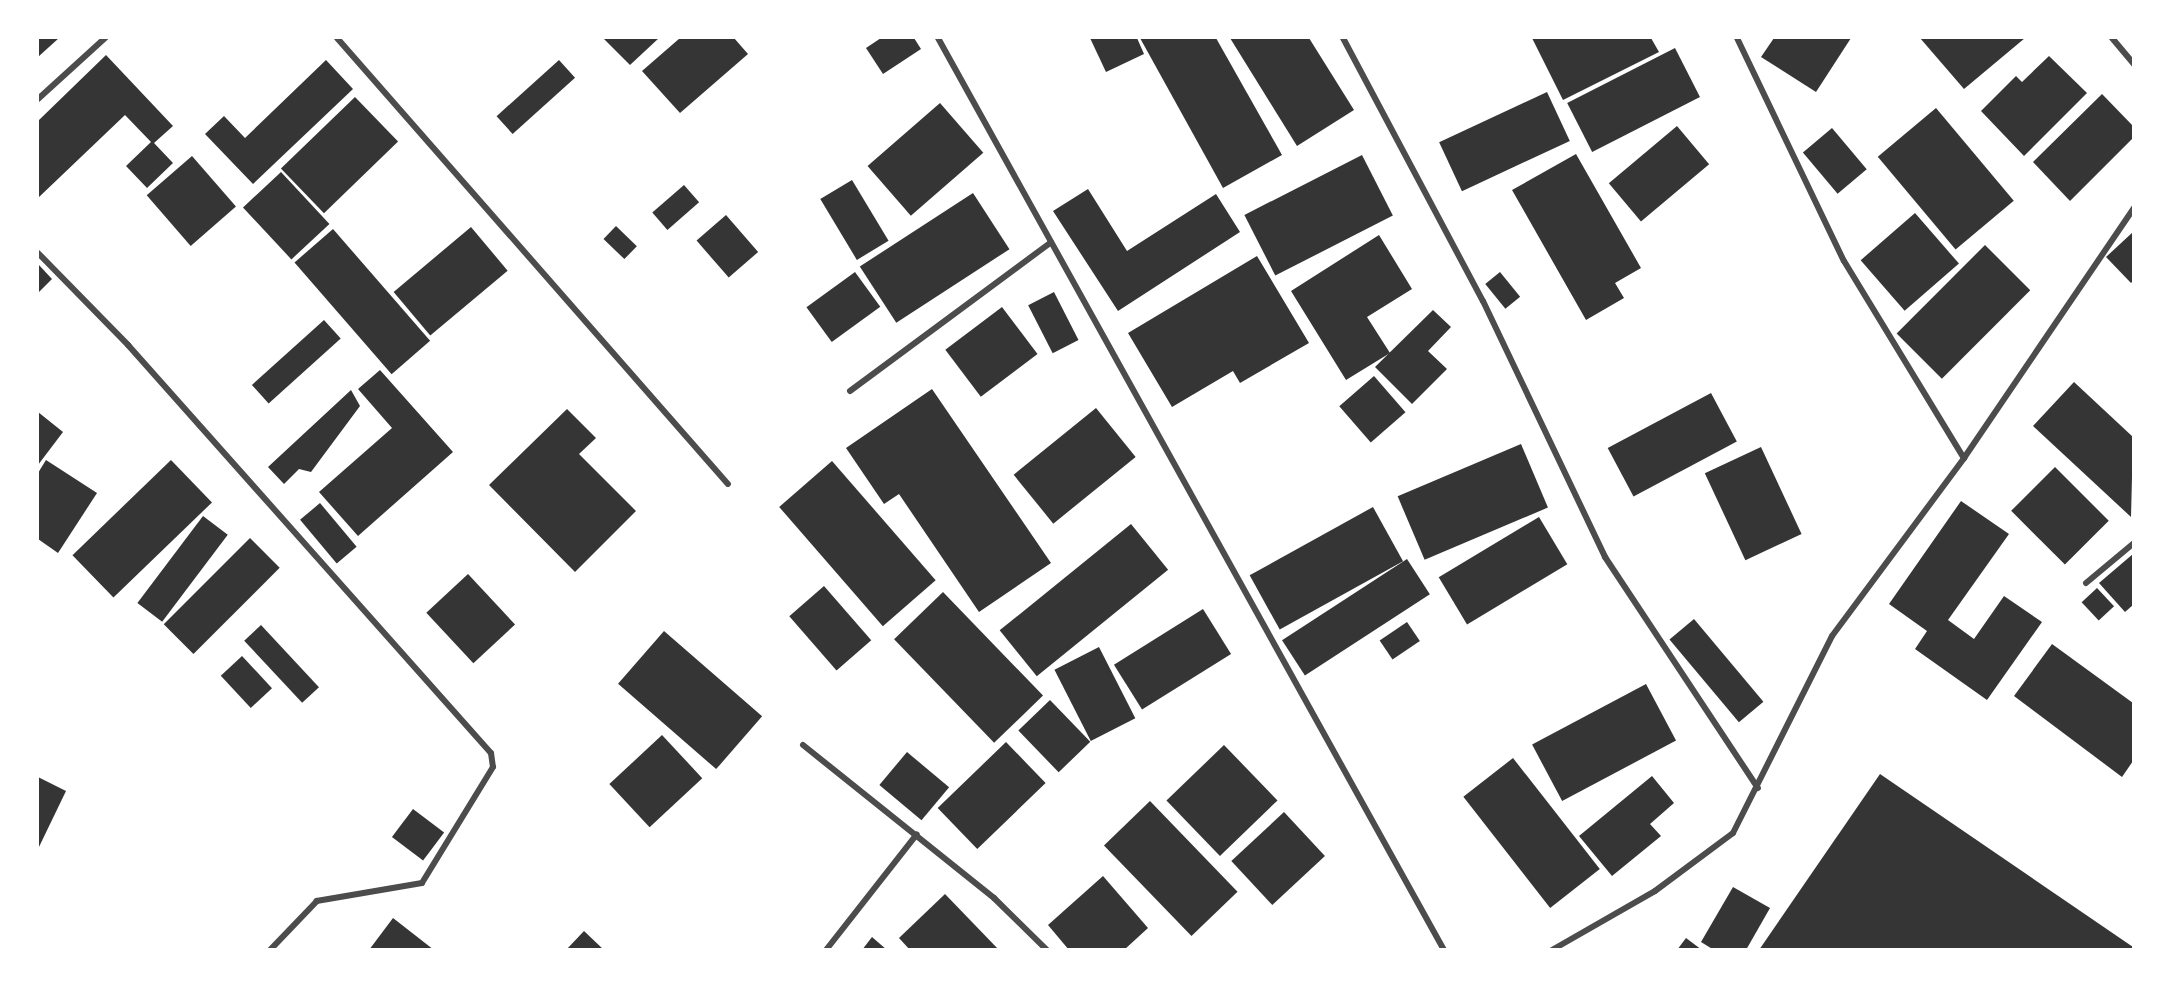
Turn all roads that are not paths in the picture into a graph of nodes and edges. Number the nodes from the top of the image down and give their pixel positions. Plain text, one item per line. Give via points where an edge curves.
1 (105, 38) edge
2 (337, 38) edge
3 (938, 38) edge
4 (1343, 38) edge
5 (1737, 38) edge
6 (2112, 38) edge
7 (2133, 64) edge
8 (38, 99) edge
9 (2133, 208) edge
10 (1051, 243) junction
11 (38, 253) edge
12 (850, 391) dead end
13 (1964, 458) junction
14 (728, 484) dead end
15 (2133, 543) edge
16 (2086, 583) dead end
17 (803, 745) dead end
18 (1758, 788) junction
19 (917, 834) junction
20 (270, 950) edge
21 (826, 950) edge
22 (1047, 950) edge
23 (1444, 950) edge
24 (1552, 950) edge

1 - 8 street
2 - 14 street
3 - 10 street
4 - 18 street via 1483,301 1605,557
5 - 13 street via 1844,261
6 - 7 street
9 - 13 street
10 - 12 street
10 - 23 street
11 - 20 street via 128,345 491,753 493,767 422,884 317,900
13 - 18 street via 1832,636
15 - 16 street
17 - 19 street
18 - 24 street via 1745,817 1710,853
19 - 21 street
19 - 22 street

